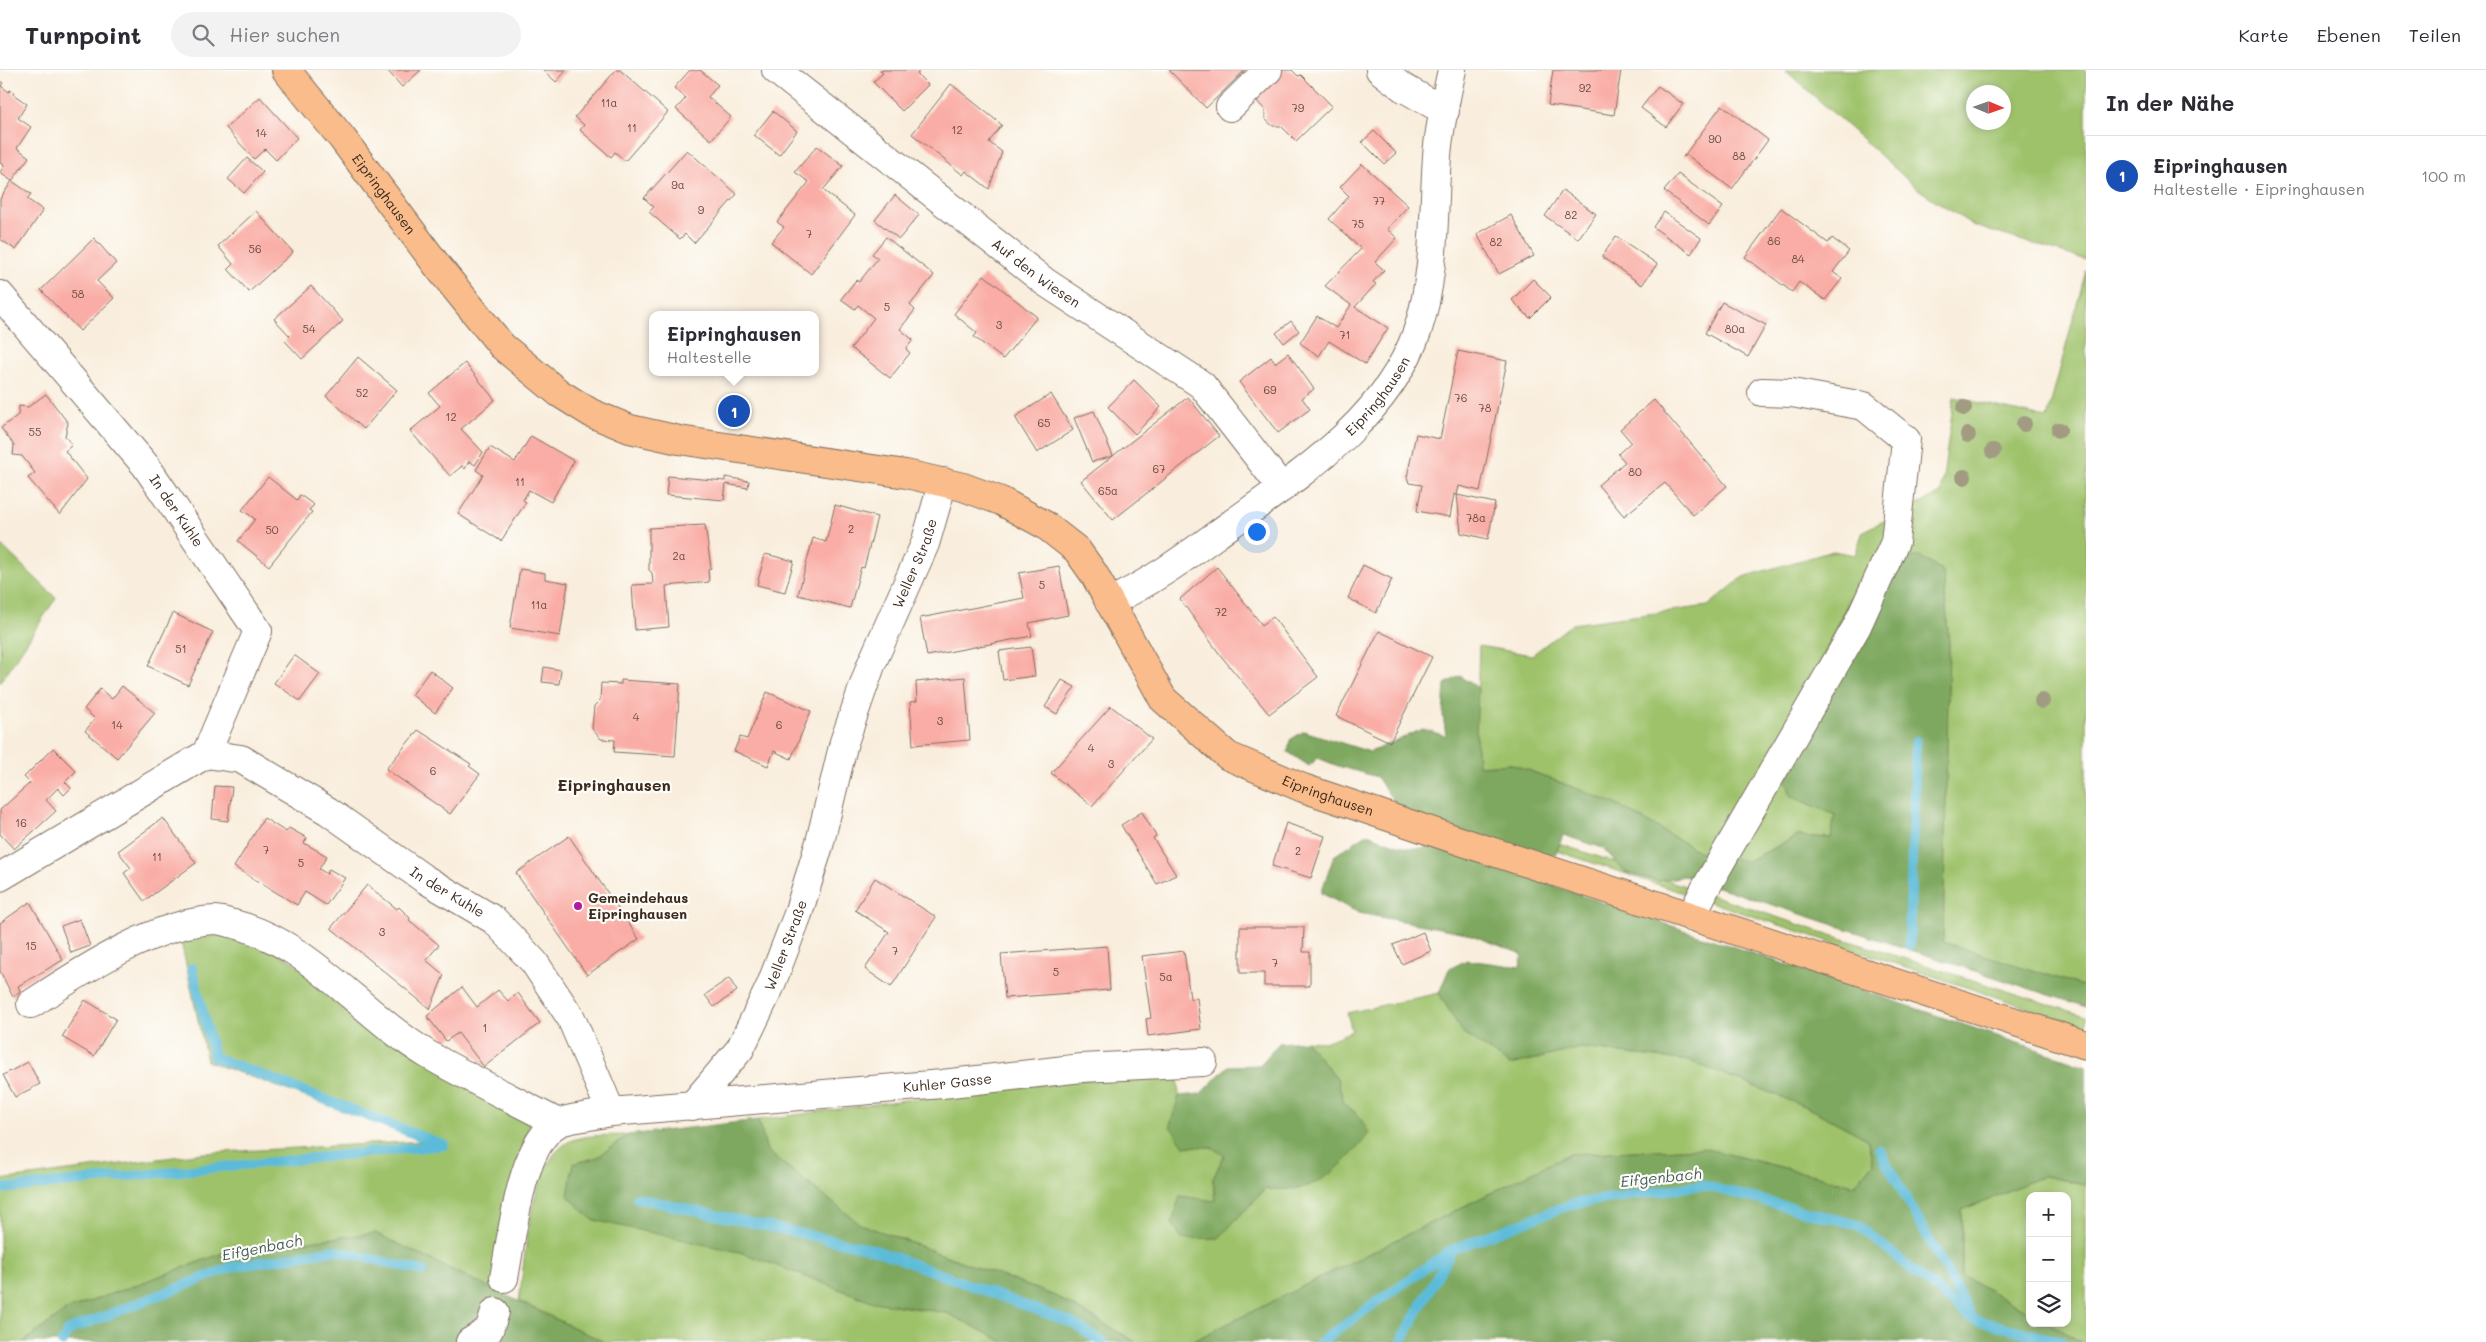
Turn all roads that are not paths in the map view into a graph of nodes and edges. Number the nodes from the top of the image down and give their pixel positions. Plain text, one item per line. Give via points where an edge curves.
1 (286, 70) edge
2 (776, 70) edge
3 (1268, 70) edge
4 (1380, 70) edge
5 (1452, 70) edge
6 (1230, 106) dead end
7 (1445, 111) junction
8 (0, 295) edge
9 (1762, 392) dead end
10 (943, 482) junction
11 (1282, 488) junction
12 (1109, 602) junction
13 (206, 754) junction
14 (0, 877) edge
15 (1691, 917) junction
16 (31, 1004) dead end
17 (2086, 1045) edge
18 (1203, 1062) dead end
19 (692, 1106) junction
20 (610, 1112) junction
21 (558, 1123) junction
22 (504, 1278) dead end
23 (495, 1312) dead end
24 (470, 1342) edge

1 - 10 main road, Eipringhausen via 502,346 577,406 630,429 679,440
2 - 11 street, Auf den Wiesen via 1045,282 1202,385
3 - 6 street
4 - 7 street via 1402,87
5 - 7 street, Eipringhausen
7 - 11 street, Eipringhausen via 1437,153 1432,259 1417,332 1402,366 1380,396 1347,433
8 - 13 street, In der Kuhle via 146,466 258,632
9 - 15 street via 1792,393 1864,406 1906,440 1895,542 1857,626
10 - 12 main road, Eipringhausen via 1001,501 1069,542 1085,560
10 - 19 street, Weller Straße via 925,544 871,665 847,734 820,842 798,914 770,987 740,1049
11 - 12 street, Eipringhausen via 1169,569
12 - 15 main road, Eipringhausen via 1163,699 1228,756 1303,788
13 - 14 street
13 - 20 street, In der Kuhle via 241,759 328,811 423,878 494,920 534,962 571,1018
15 - 17 main road, Eipringhausen
16 - 21 street via 97,961 172,928 216,920 256,930 301,956 426,1053
18 - 19 street, Kuhler Gasse via 1082,1068
19 - 20 street
20 - 21 street
21 - 22 street via 537,1144 524,1174
23 - 24 street via 489,1330

